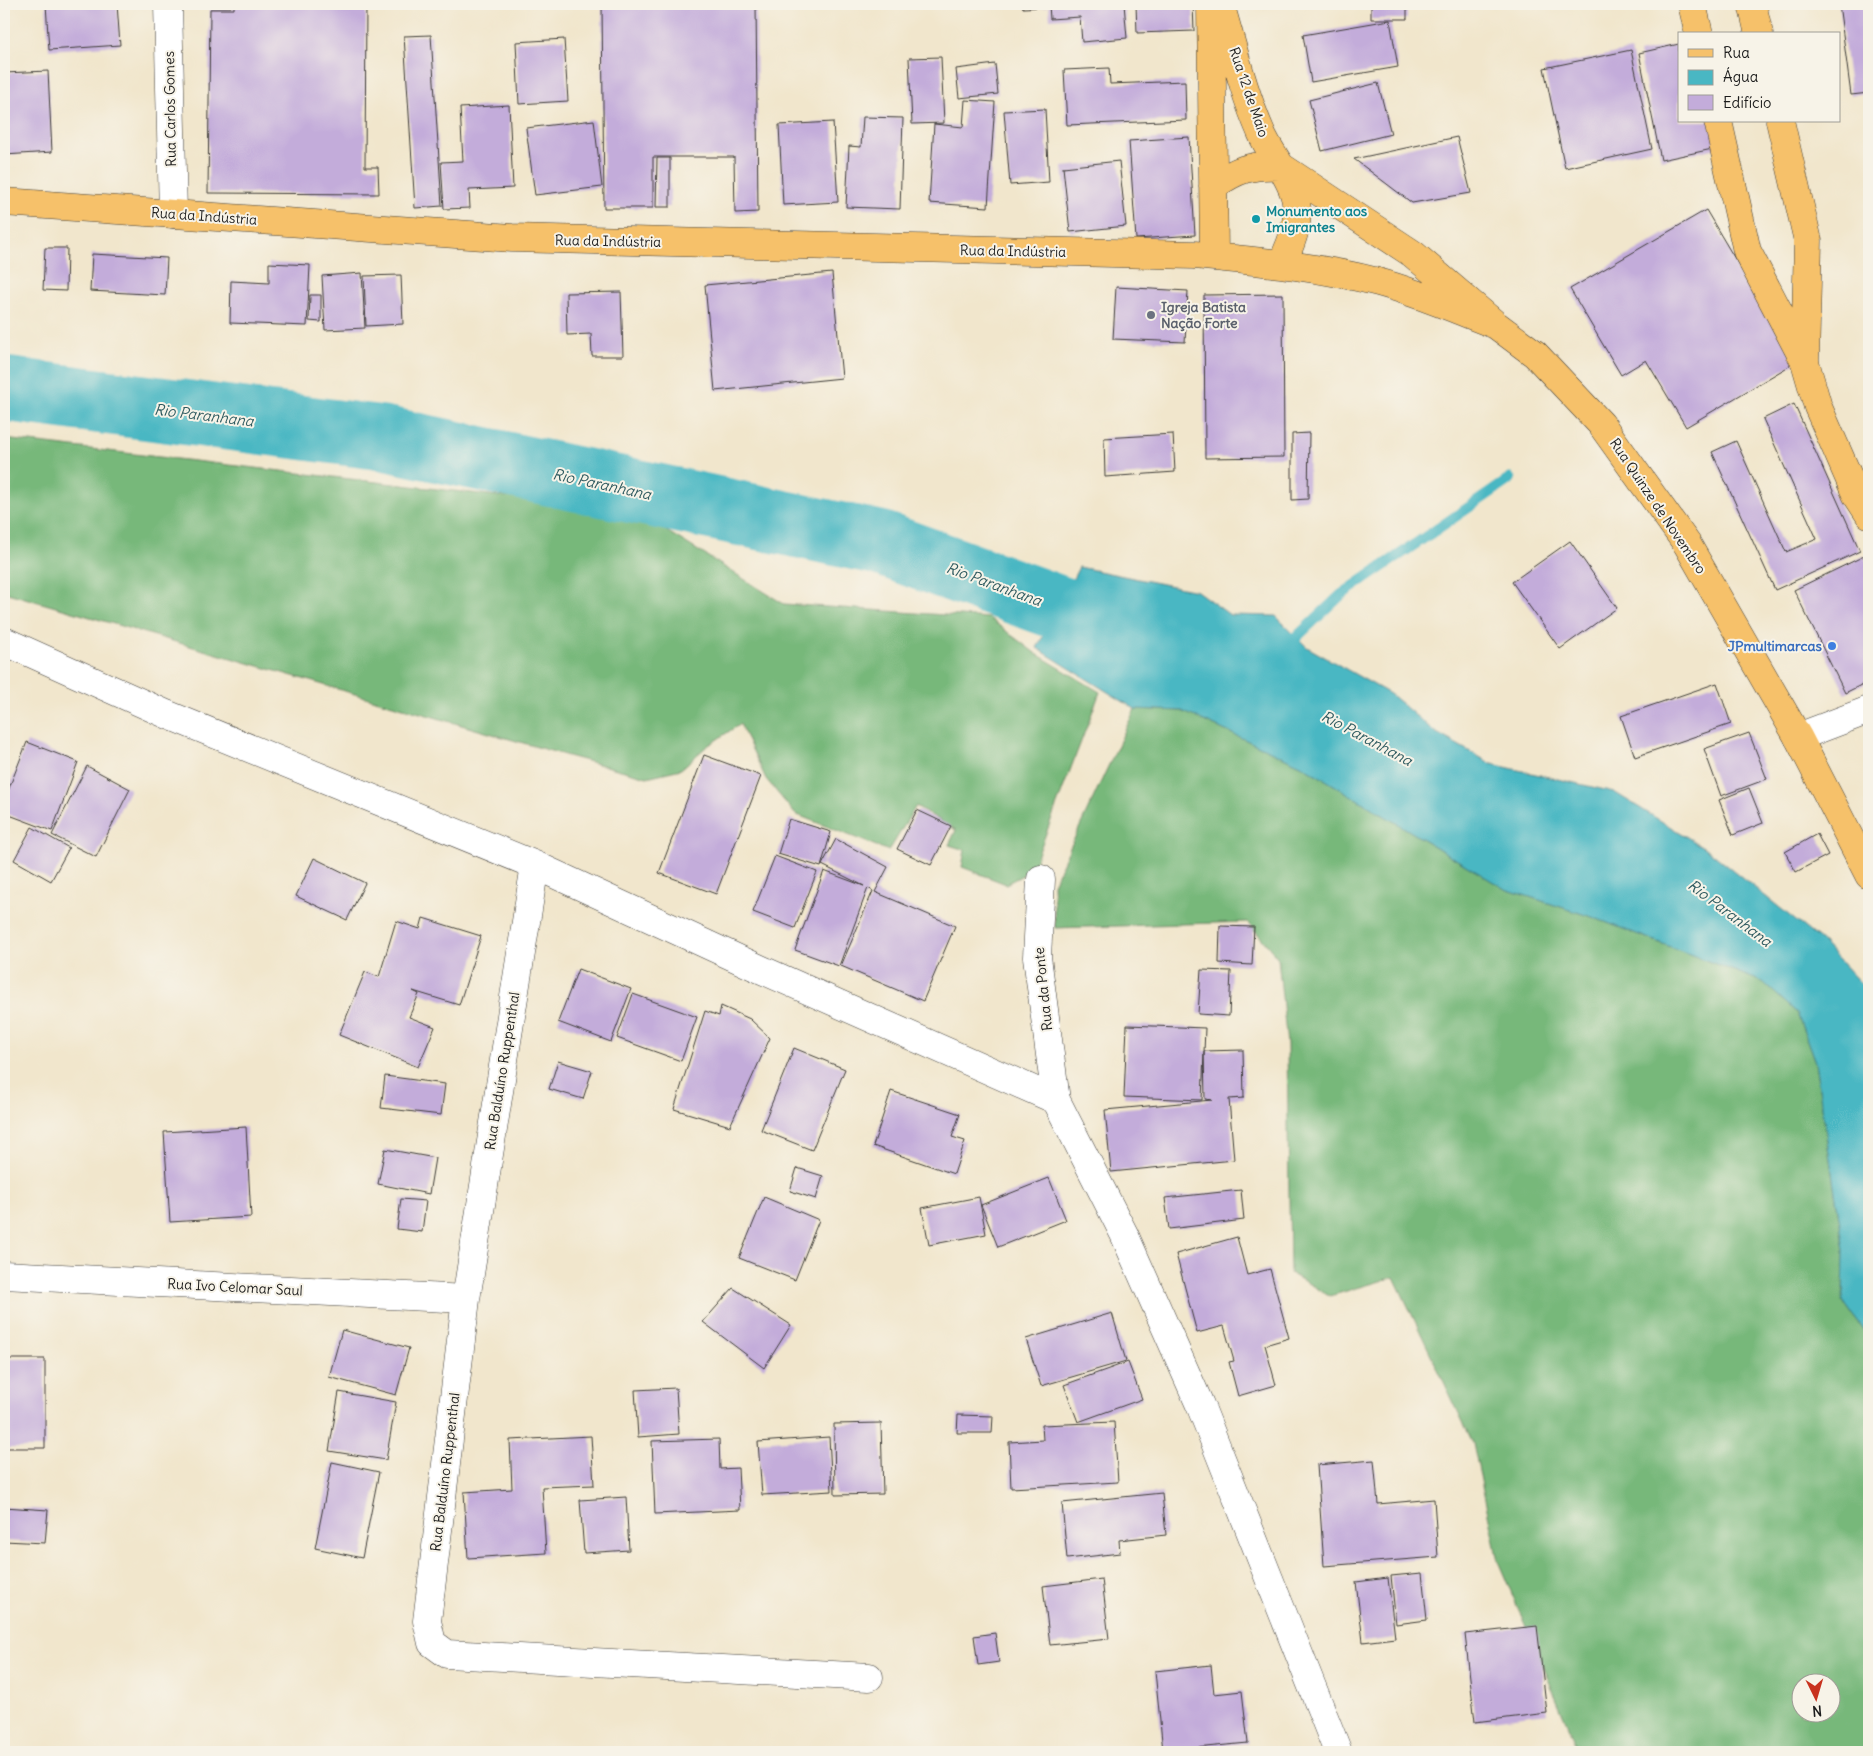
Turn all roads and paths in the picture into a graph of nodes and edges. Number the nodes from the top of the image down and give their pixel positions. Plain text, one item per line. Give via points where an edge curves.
1 (168, 4) edge
2 (1211, 4) edge
3 (1220, 4) edge
4 (1692, 4) edge
5 (1752, 4) edge
6 (1699, 32) edge
7 (1759, 32) edge
8 (1718, 122) edge
9 (1780, 122) edge
10 (1280, 166) junction
11 (1213, 186) junction
12 (4, 202) edge
13 (173, 214) junction
14 (1214, 257) junction
15 (1282, 263) junction
16 (1496, 325) junction
17 (1805, 362) junction
18 (1869, 514) edge
19 (4, 641) edge
20 (1869, 710) edge
21 (1798, 738) junction
22 (535, 865) junction
23 (1869, 875) edge
24 (1041, 879) dead end
25 (1056, 1100) junction
26 (4, 1275) edge
27 (466, 1299) junction
28 (869, 1677) dead end
29 (1338, 1752) edge

1 - 13 street, Rua Carlos Gomes
2 - 11 main road, Rua 12 de Maio
3 - 10 main road, Rua 12 de Maio via 1261,134
4 - 6 main road
5 - 7 main road
8 - 17 main road via 1747,251
9 - 17 main road via 1808,241
10 - 11 main road via 1245,168 1232,172
10 - 15 main road, Rua 12 de Maio via 1295,197 1297,223
10 - 16 main road, Rua Quinze de Novembro via 1412,254
11 - 14 main road, Rua 12 de Maio
12 - 13 main road, Rua da Indústria
13 - 14 main road, Rua da Indústria via 512,238
14 - 15 main road, Rua Quinze de Novembro
15 - 16 main road, Rua Quinze de Novembro via 1377,282 1424,296
16 - 21 main road, Rua Quinze de Novembro via 1536,354 1601,424 1687,544
17 - 18 main road via 1818,407 1856,494
19 - 22 street via 166,714
20 - 21 street
21 - 23 main road, Rua Quinze de Novembro
22 - 25 street
22 - 27 street, Rua Balduíno Ruppenthal
24 - 25 street, Rua da Ponte via 1037,957
25 - 29 street, Rua da Ponte via 1124,1234 1200,1405
26 - 27 street, Rua Ivo Celomar Saul
27 - 28 street, Rua Balduíno Ruppenthal via 427,1621 432,1643 447,1654

